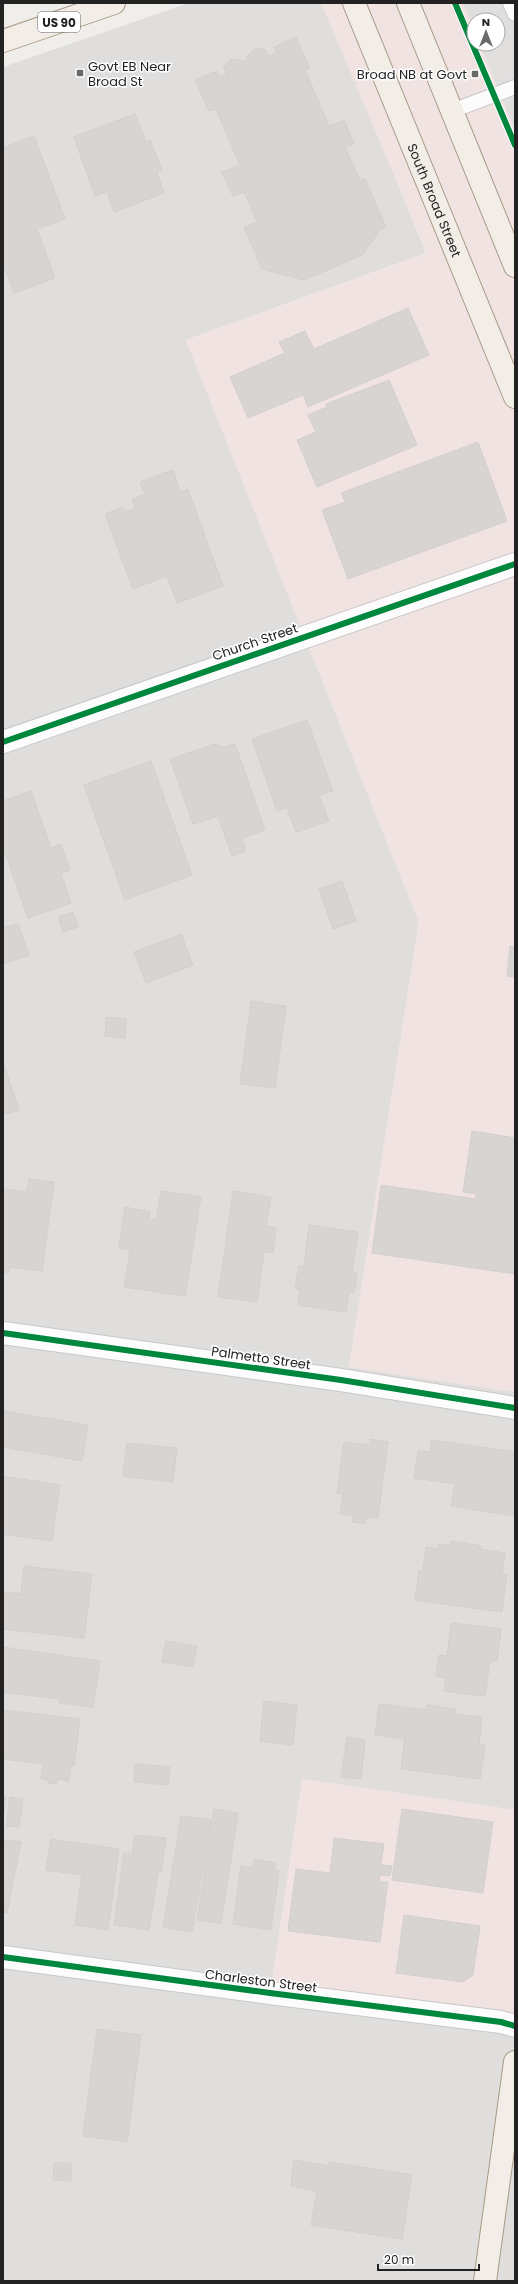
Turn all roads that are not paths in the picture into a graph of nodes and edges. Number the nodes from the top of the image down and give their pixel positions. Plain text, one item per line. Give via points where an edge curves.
1 (114, 3) edge
2 (354, 3) edge
3 (408, 3) edge
4 (510, 3) edge
5 (515, 14) edge
6 (3, 41) edge
7 (515, 87) edge
8 (452, 111) junction
9 (515, 266) edge
10 (515, 397) edge
11 (515, 564) edge
12 (3, 742) edge
13 (3, 1333) edge
14 (515, 1408) edge
15 (3, 1957) edge
16 (515, 2026) edge
17 (515, 2062) edge
18 (485, 2281) edge

1 - 6 main road, US 90
2 - 10 main road, South Broad Street
3 - 8 main road
4 - 5 lane
7 - 8 lane
8 - 9 main road
11 - 12 street, Church Street
13 - 14 street, Palmetto Street via 341,1380
15 - 16 street, Charleston Street via 501,2022
17 - 18 main road

